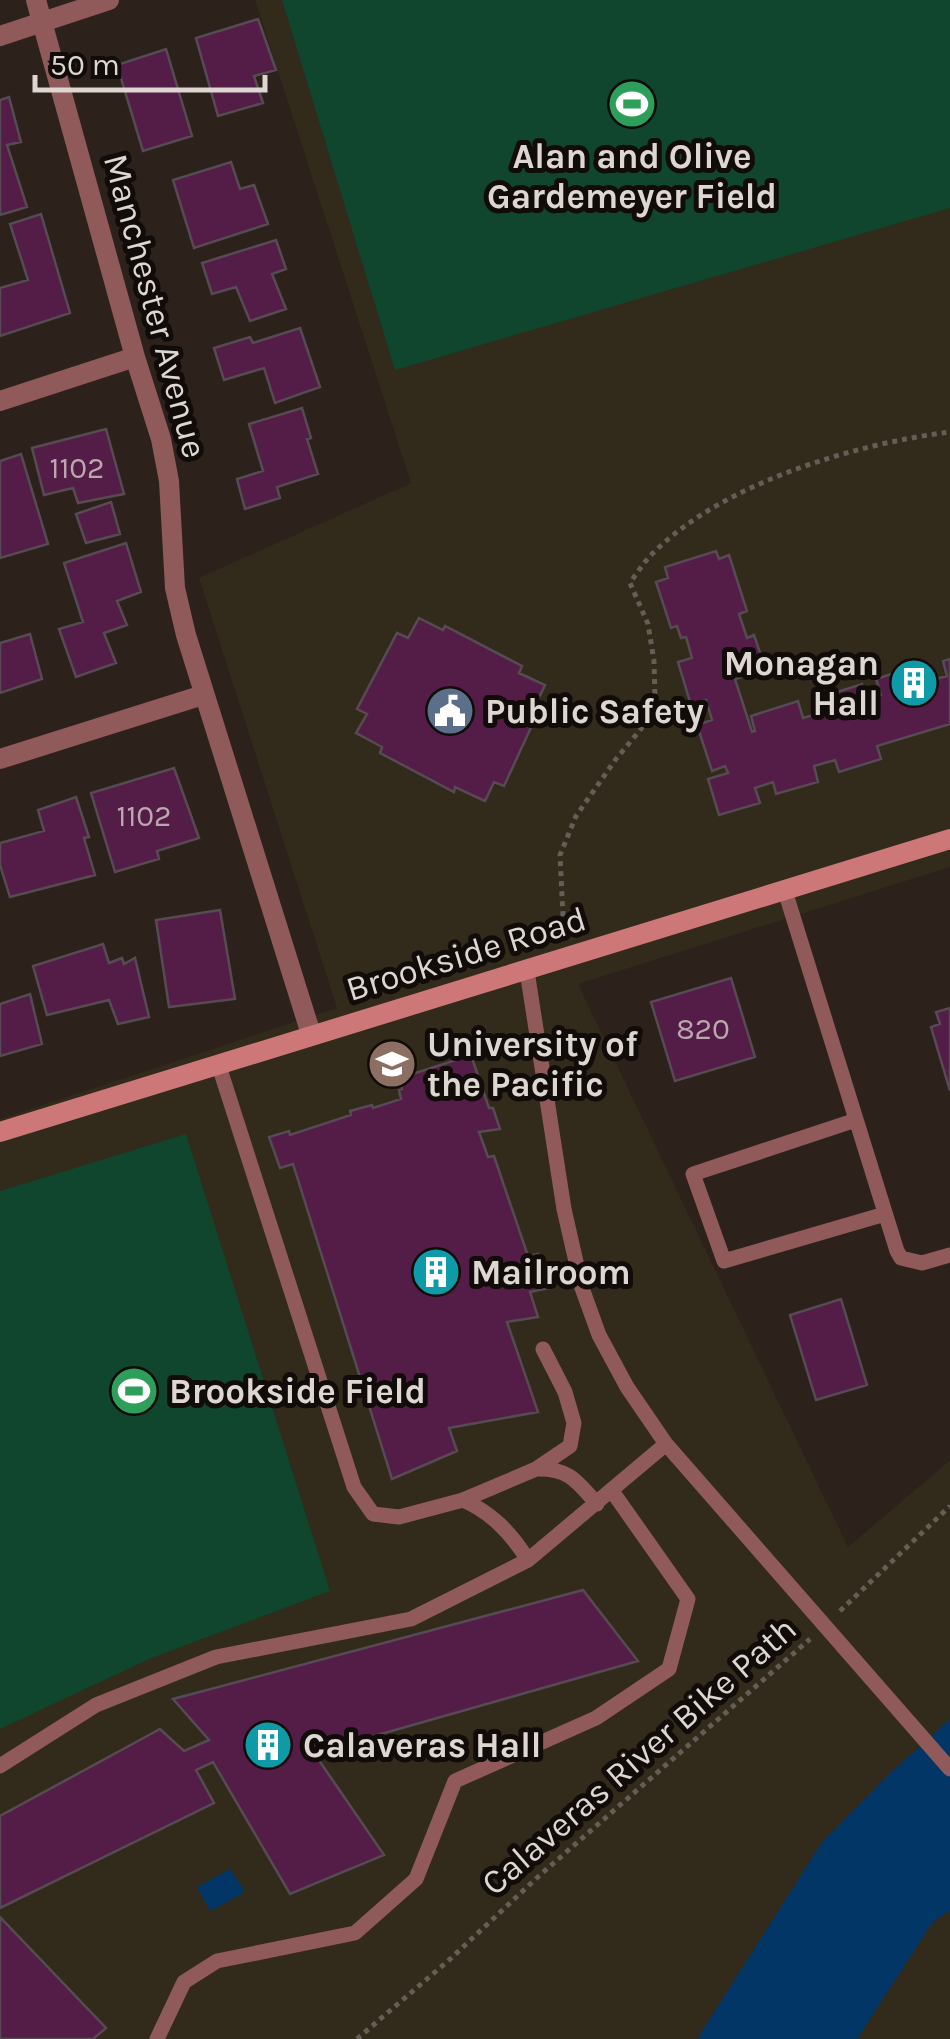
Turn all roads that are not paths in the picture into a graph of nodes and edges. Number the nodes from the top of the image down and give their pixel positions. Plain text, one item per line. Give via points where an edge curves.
1 (36, 0) edge
2 (109, 0) edge
3 (44, 23) junction
4 (0, 36) edge
5 (135, 357) junction
6 (0, 401) edge
7 (203, 695) junction
8 (0, 759) edge
9 (950, 839) edge
10 (784, 891) junction
11 (527, 971) junction
12 (311, 1034) junction
13 (218, 1064) junction
14 (856, 1120) junction
15 (0, 1132) edge
16 (885, 1214) junction
17 (950, 1255) edge
18 (543, 1349) dead end
19 (666, 1444) junction
20 (536, 1469) junction
21 (612, 1492) junction
22 (463, 1500) junction
23 (596, 1504) junction
24 (528, 1560) junction
25 (0, 1766) edge
26 (950, 1769) edge
27 (157, 2039) edge

1 - 3 street, Manchester Avenue
2 - 3 street
3 - 4 street
3 - 5 street, Manchester Avenue
5 - 6 street
5 - 7 street, Manchester Avenue via 164,453 175,588
7 - 8 street
7 - 12 street, Manchester Avenue
9 - 10 street, Brookside Road
10 - 11 street, Brookside Road
10 - 14 lane
11 - 12 street, Brookside Road
11 - 19 lane via 582,1288 598,1335
12 - 13 street, Brookside Road
13 - 15 street, Brookside Road
13 - 22 lane via 354,1488 373,1514 399,1518
14 - 16 lane
14 - 16 lane via 692,1174 724,1261
16 - 17 lane via 902,1258 922,1263
18 - 20 lane via 574,1423 570,1446
19 - 21 lane
19 - 26 lane
20 - 22 lane
20 - 23 lane via 566,1472
21 - 23 lane
21 - 27 lane via 688,1599 669,1669 596,1718 456,1781 416,1879 355,1933 217,1961 184,1982
22 - 24 lane via 498,1522
23 - 24 lane
24 - 25 lane via 411,1619 216,1657 96,1705

